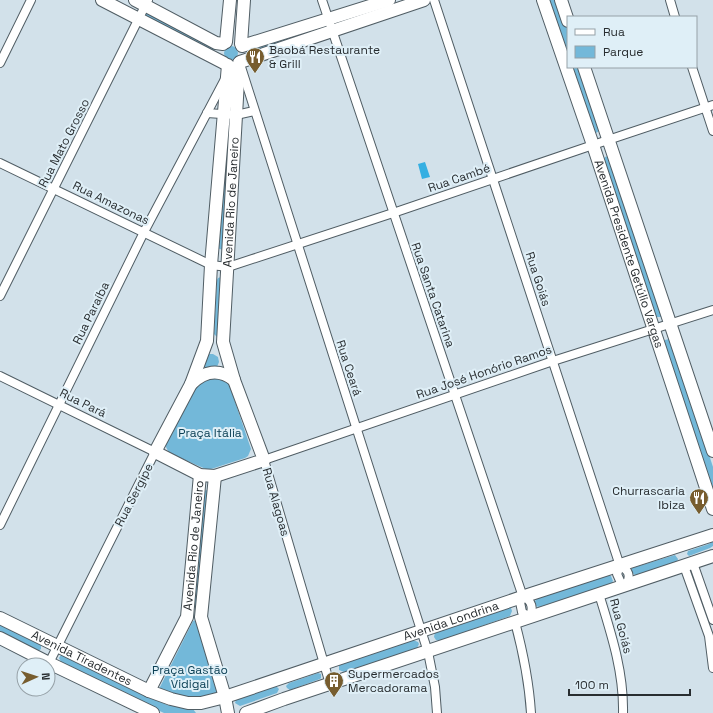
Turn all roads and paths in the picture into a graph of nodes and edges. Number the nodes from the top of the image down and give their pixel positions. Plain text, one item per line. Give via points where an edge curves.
1 (31, 0) edge
2 (102, 0) edge
3 (134, 0) edge
4 (230, 0) edge
5 (244, 0) edge
6 (322, 0) edge
7 (388, 0) edge
8 (424, 0) edge
9 (434, 0) edge
10 (543, 0) edge
11 (561, 0) edge
12 (670, 0) edge
13 (147, 3) edge
14 (675, 16) edge
15 (567, 17) edge
16 (139, 18) junction
17 (328, 19) junction
18 (332, 32) junction
19 (225, 43) junction
20 (242, 45) junction
21 (0, 63) edge
22 (233, 65) junction
23 (584, 68) edge
24 (692, 68) edge
25 (709, 106) edge
26 (254, 111) junction
27 (207, 113) junction
28 (230, 115) junction
29 (713, 131) edge
30 (608, 140) junction
31 (593, 145) junction
32 (0, 163) edge
33 (493, 179) junction
34 (54, 189) junction
35 (393, 213) junction
36 (144, 232) junction
37 (297, 244) junction
38 (211, 265) junction
39 (228, 267) junction
40 (0, 296) edge
41 (713, 310) edge
42 (671, 324) junction
43 (654, 330) junction
44 (207, 341) junction
45 (223, 342) junction
46 (553, 361) junction
47 (0, 376) edge
48 (234, 380) junction
49 (191, 384) junction
50 (454, 395) junction
51 (59, 405) junction
52 (356, 429) junction
53 (713, 451) edge
54 (155, 452) junction
55 (264, 460) junction
56 (200, 475) junction
57 (215, 476) junction
58 (713, 509) edge
59 (0, 525) edge
60 (713, 535) edge
61 (692, 542) junction
62 (713, 556) edge
63 (689, 565) junction
64 (620, 566) junction
65 (626, 585) junction
66 (599, 594) junction
67 (522, 597) junction
68 (187, 617) junction
69 (201, 617) junction
70 (529, 617) junction
71 (0, 618) edge
72 (713, 620) edge
73 (515, 622) junction
74 (420, 632) junction
75 (711, 636) edge
76 (0, 638) edge
77 (56, 646) junction
78 (428, 652) junction
79 (36, 657) edge
80 (51, 657) edge
81 (324, 665) junction
82 (56, 667) edge
83 (713, 668) edge
84 (280, 680) junction
85 (330, 684) junction
86 (149, 691) junction
87 (225, 697) junction
88 (284, 699) junction
89 (188, 703) joint
90 (153, 713) edge
91 (228, 713) edge
92 (246, 713) edge
93 (437, 713) edge
94 (531, 713) edge
95 (622, 713) edge

1 - 21 street
2 - 16 street
3 - 13 street
4 - 19 street
5 - 20 street
6 - 17 street, Rua Santa Catarina
7 - 17 street
8 - 18 street
9 - 33 street, Rua Goiás
10 - 31 street, Avenida Presidente Getúlio Vargas
11 - 15 street
12 - 14 street
13 - 16 street, Rua Mato Grosso
13 - 19 street via 216,42
16 - 22 street
16 - 34 street, Rua Mato Grosso
17 - 18 street, Rua Santa Catarina
17 - 20 street
18 - 22 street
18 - 35 street, Rua Santa Catarina
19 - 20 street via 234,41
19 - 22 street via 220,56
20 - 22 street via 244,56
22 - 26 street, Rua Ceará
22 - 27 street, Rua Paraíba
22 - 28 street, Avenida Rio de Janeiro
22 - 28 street, Avenida Rio de Janeiro
23 - 30 street, Avenida Presidente Getúlio Vargas
24 - 25 street
25 - 29 street
25 - 30 street, Rua Cambé
26 - 28 street
26 - 37 street, Rua Ceará
27 - 28 street
27 - 36 street, Rua Paraíba
28 - 38 street, Avenida Rio de Janeiro
28 - 39 street, Avenida Rio de Janeiro
30 - 31 street, Rua Cambé
30 - 42 street, Avenida Presidente Getúlio Vargas
31 - 33 street, Rua Cambé
31 - 43 street, Avenida Presidente Getúlio Vargas
32 - 34 street, Rua Amazonas
33 - 35 street, Rua Cambé
33 - 46 street, Rua Goiás
34 - 36 street, Rua Amazonas
34 - 40 street, Rua Mato Grosso
35 - 37 street, Rua Cambé
35 - 50 street, Rua Santa Catarina
36 - 38 street, Rua Amazonas
36 - 51 street, Rua Paraíba
37 - 39 street, Rua Cambé
37 - 52 street, Rua Ceará
38 - 39 street, Rua Cambé
38 - 44 street, Avenida Rio de Janeiro
39 - 45 street, Avenida Rio de Janeiro
41 - 42 street, Rua José Honório Ramos
42 - 43 street, Rua José Honório Ramos
42 - 53 street, Avenida Presidente Getúlio Vargas
43 - 46 street, Rua José Honório Ramos
43 - 58 street, Avenida Presidente Getúlio Vargas
44 - 45 street
44 - 49 street, Rua Sergipe
45 - 48 street, Rua Alagoas
46 - 50 street, Rua José Honório Ramos
46 - 64 street, Rua Goiás
47 - 51 street, Rua Pará
48 - 49 street via 228,375 214,373 202,375
48 - 55 street, Rua Alagoas
49 - 54 street, Rua Sergipe
50 - 52 street, Rua José Honório Ramos
50 - 67 street, Rua Santa Catarina
51 - 54 street, Rua Pará
51 - 59 street, Rua Paraíba
52 - 55 street, Rua José Honório Ramos
52 - 74 street, Rua Ceará
54 - 56 street
54 - 77 street, Rua Sergipe
55 - 57 street
55 - 81 street, Rua Alagoas
56 - 57 street
56 - 68 street, Avenida Rio de Janeiro
57 - 69 street, Avenida Rio de Janeiro
60 - 61 street, Avenida Londrina
61 - 63 street via 685,555
61 - 64 street, Avenida Londrina
62 - 63 street, Avenida Londrina
63 - 65 street, Avenida Londrina
63 - 72 street
63 - 75 street
64 - 65 street, Rua Goiás via 629,574
64 - 67 street, Avenida Londrina
65 - 66 street, Avenida Londrina
66 - 70 street, Avenida Londrina
66 - 95 street, Rua Goiás via 616,649 623,701
67 - 70 street, Rua Santa Catarina via 531,603
67 - 74 street, Avenida Londrina
68 - 69 street
68 - 86 street
69 - 87 street
70 - 73 street, Avenida Londrina
71 - 77 street, Avenida Tiradentes
73 - 78 street, Avenida Londrina
73 - 94 street via 530,690
74 - 78 street, Rua Ceará
74 - 81 street, Avenida Londrina
75 - 83 street
76 - 79 street, Avenida Tiradentes
77 - 80 street, Rua Sergipe
77 - 86 street, Avenida Tiradentes
78 - 85 street, Avenida Londrina
78 - 93 street
81 - 84 street, Avenida Londrina
81 - 85 street, Rua Alagoas
82 - 90 street, Avenida Tiradentes
84 - 87 street, Avenida Londrina
84 - 88 street
85 - 88 street, Avenida Londrina
86 - 89 street, Avenida Tiradentes
87 - 89 street, Avenida Londrina via 201,703
87 - 91 street
88 - 92 street, Avenida Londrina

